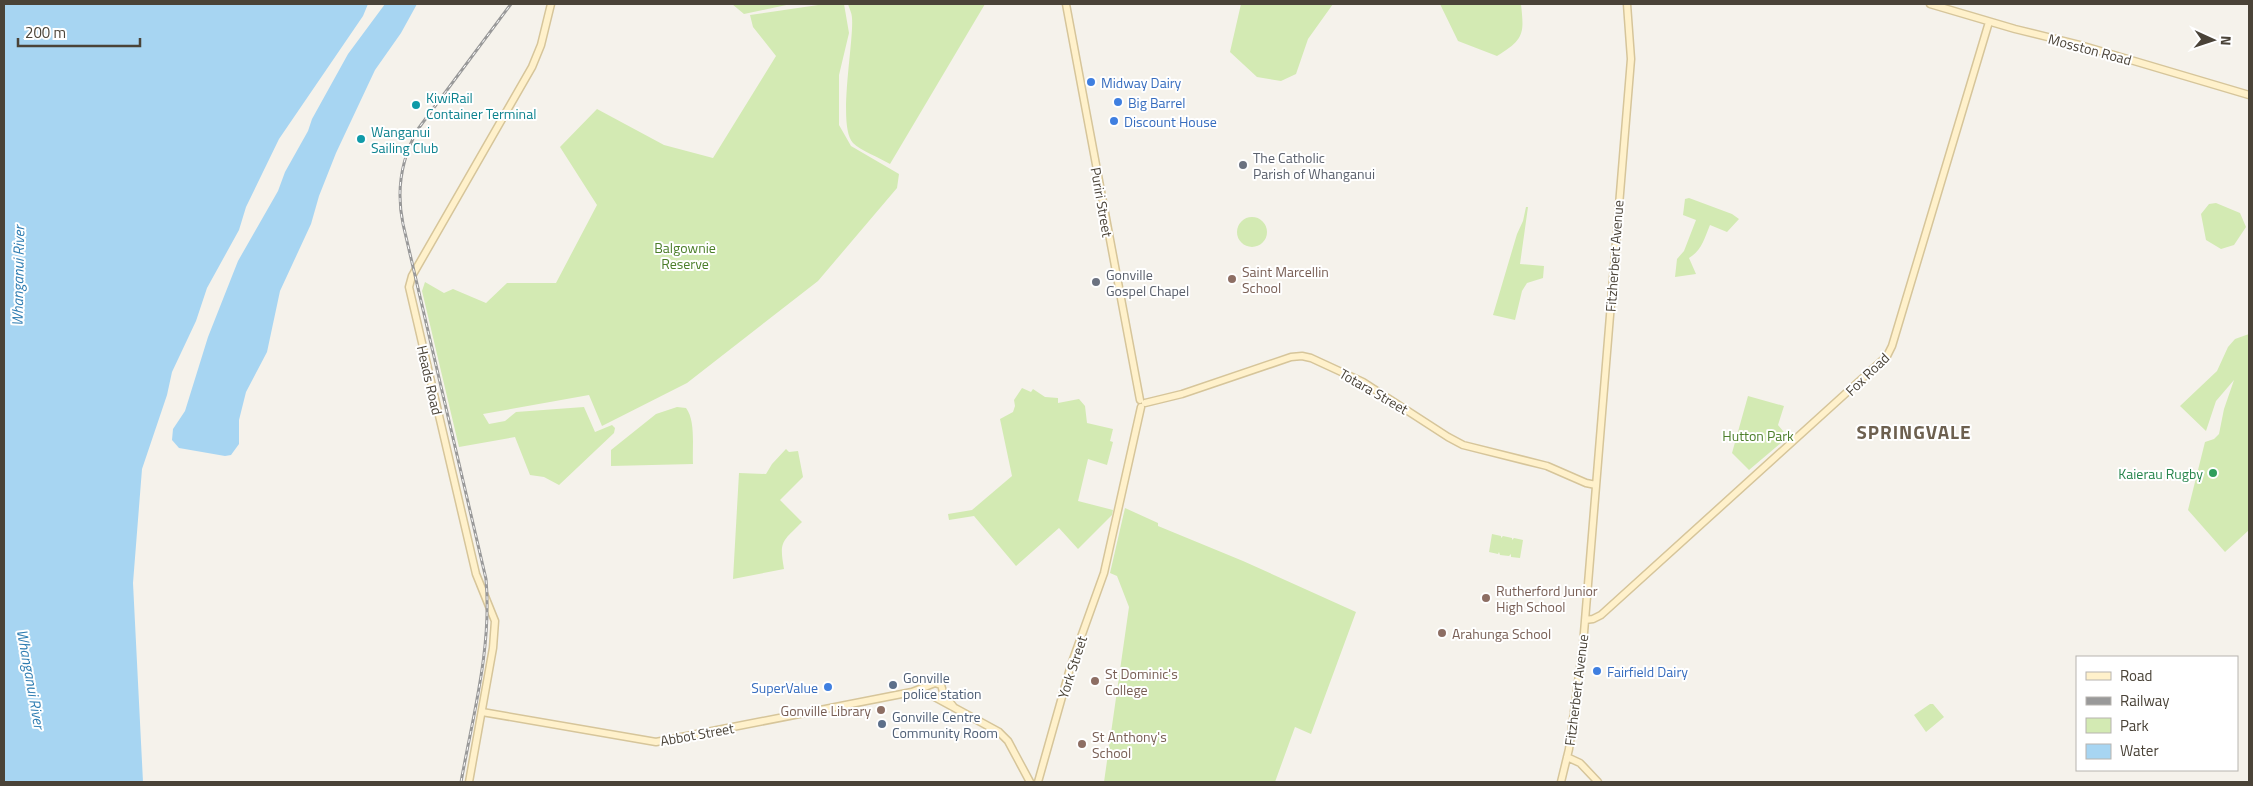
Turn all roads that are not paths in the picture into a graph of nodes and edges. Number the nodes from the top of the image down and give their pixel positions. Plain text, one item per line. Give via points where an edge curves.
1 (551, 4) edge
2 (1066, 4) edge
3 (1627, 4) edge
4 (1930, 4) edge
5 (1990, 22) junction
6 (2249, 95) edge
7 (1142, 404) junction
8 (1586, 482) junction
9 (1596, 484) junction
10 (1594, 508) junction
11 (1109, 553) joint
12 (1585, 620) junction
13 (933, 684) junction
14 (912, 692) junction
15 (943, 692) junction
16 (933, 696) junction
17 (953, 706) junction
18 (482, 712) junction
19 (1567, 757) junction
20 (469, 782) edge
21 (1030, 782) edge
22 (1038, 782) edge
23 (1562, 782) edge
24 (1598, 782) edge

1 - 18 street, Heads Road via 532,67 412,276 410,287 476,574 495,621
2 - 7 street, Puriri Street
3 - 9 street, Fitzherbert Avenue via 1630,59
4 - 5 street, Mosston Road
5 - 6 street, Mosston Road
5 - 12 street, Fox Road via 1887,356 1601,615
7 - 8 street, Totara Street via 1291,357 1306,356 1371,386 1458,443 1546,466
7 - 11 street, Puriri Street
8 - 9 street, Totara Street
8 - 10 street, Fitzherbert Avenue
9 - 10 street, Fitzherbert Avenue
10 - 12 street, Fitzherbert Avenue
11 - 22 street, York Street via 1071,665
12 - 19 street, Fitzherbert Avenue
13 - 14 street, Abbot Street
13 - 15 street via 941,685
13 - 16 street via 929,689
14 - 16 street, Abbot Street
14 - 18 street, Abbot Street via 656,742
15 - 16 street
15 - 17 street
16 - 17 street, Abbot Street
17 - 21 street, Abbot Street via 1006,738
18 - 20 street, Heads Road
19 - 23 street, Fitzherbert Avenue
19 - 24 street via 1580,763

